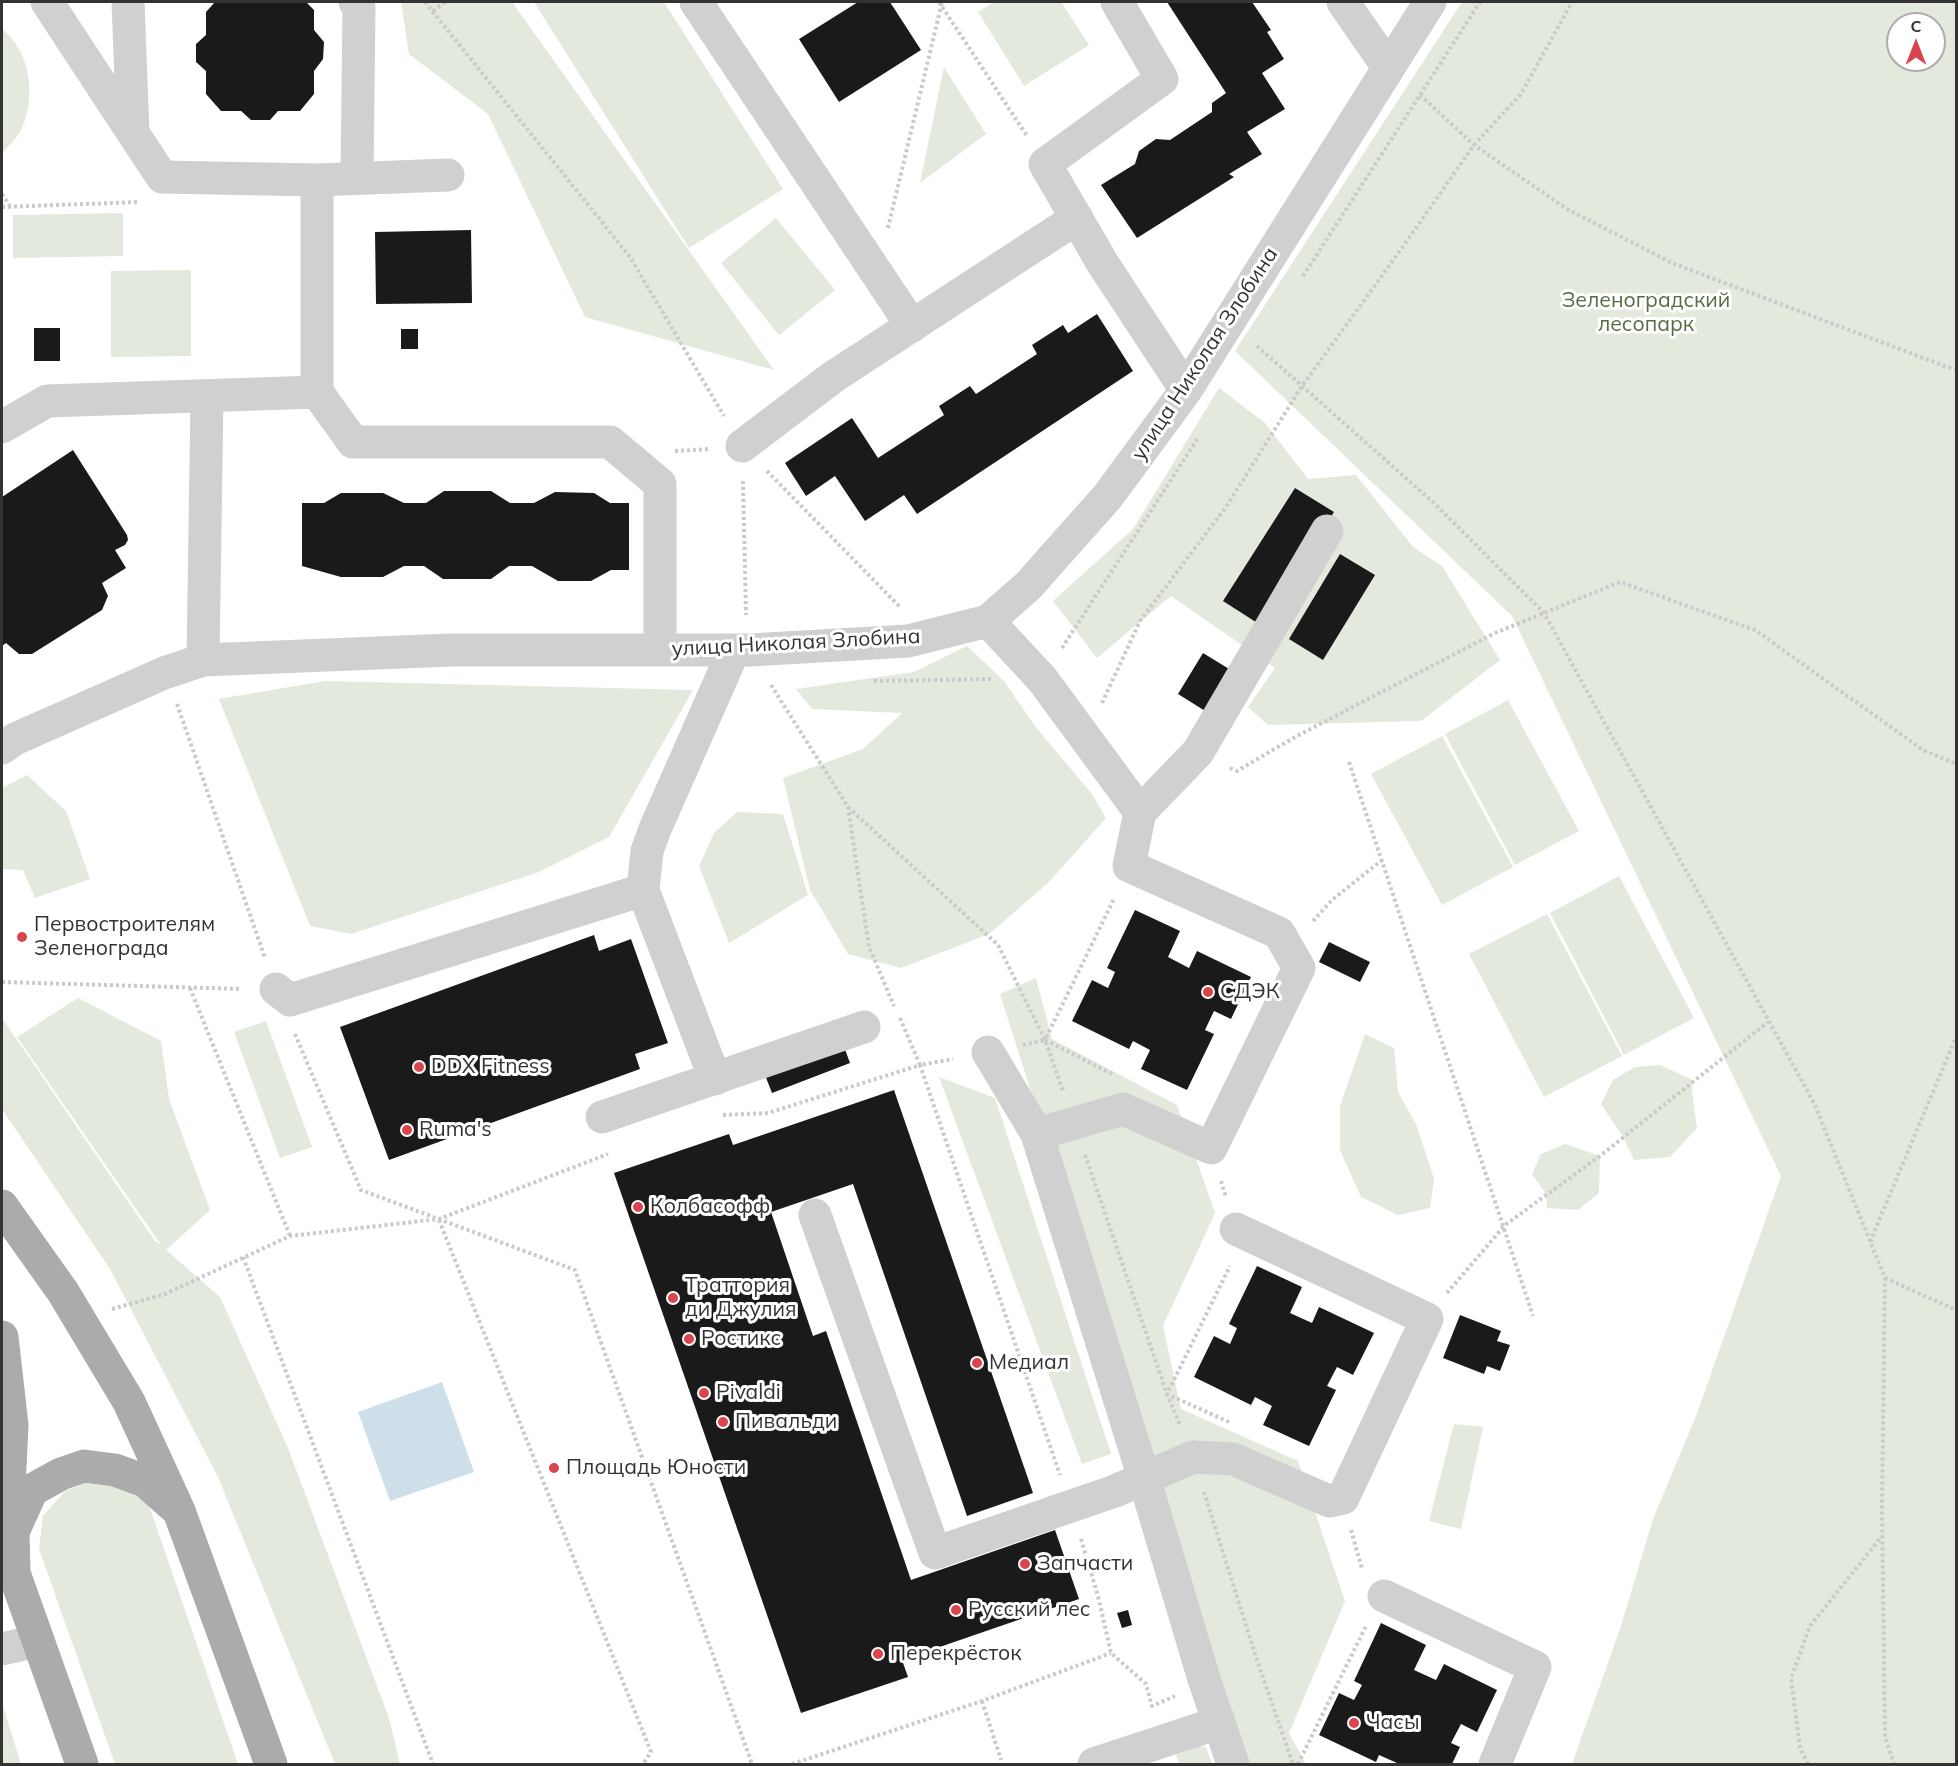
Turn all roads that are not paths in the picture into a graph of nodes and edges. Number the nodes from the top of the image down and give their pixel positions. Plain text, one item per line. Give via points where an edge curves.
1 (47, 2) edge
2 (128, 2) edge
3 (355, 2) edge
4 (1117, 2) edge
5 (1343, 2) edge
6 (1430, 2) edge
7 (700, 3) edge
8 (1388, 67) junction
9 (133, 133) junction
10 (448, 175) dead end
11 (357, 178) junction
12 (317, 180) junction
13 (1077, 218) junction
14 (912, 326) junction
15 (1186, 390) junction
16 (317, 392) junction
17 (207, 397) junction
18 (2, 427) edge
19 (742, 446) road end
20 (1327, 531) dead end
21 (988, 621) junction
22 (660, 650) junction
23 (742, 650) junction
24 (203, 660) junction
25 (2, 748) edge
26 (1140, 812) junction
27 (643, 890) junction
28 (276, 989) road end
29 (864, 1027) dead end
30 (988, 1052) road end
31 (715, 1079) junction
32 (602, 1117) dead end
33 (1037, 1134) junction
34 (2, 1206) edge
35 (815, 1215) dead end
36 (1236, 1229) dead end
37 (2, 1337) edge
38 (1144, 1478) junction
39 (179, 1511) junction
40 (14, 1573) junction
41 (1372, 1598) road end
42 (38, 1641) junction
43 (2, 1649) edge
44 (1218, 1722) junction
45 (82, 1764) edge
46 (271, 1764) edge
47 (1094, 1764) edge
48 (1233, 1764) edge
49 (1495, 1764) edge

1 - 9 street
2 - 9 street
3 - 11 street via 359,7
4 - 13 street via 1162,79 1045,164
5 - 8 street
6 - 8 street, улица Николая Злобина
7 - 14 street
8 - 15 street, улица Николая Злобина
9 - 12 street via 162,177
10 - 11 street
11 - 12 street
12 - 16 street
13 - 14 street
13 - 15 street
14 - 19 street via 833,377
15 - 21 street, улица Николая Злобина via 1108,496 1028,586
16 - 17 street
16 - 22 street via 353,442 610,442 660,484
17 - 18 street via 47,401
17 - 24 street
20 - 26 street via 1198,752
21 - 23 street, улица Николая Злобина via 908,641
21 - 26 street via 1042,679
22 - 23 street, улица Николая Злобина
22 - 24 street, улица Николая Злобина via 451,650
23 - 27 street via 655,829 647,851
24 - 25 street, улица Николая Злобина via 164,673
26 - 33 street via 1129,866 1279,933 1299,968 1211,1148 1123,1109
27 - 28 street via 290,1000
27 - 31 street
29 - 31 street
30 - 33 street
31 - 32 street
33 - 38 street
34 - 39 main road via 63,1292 129,1402
35 - 38 street via 935,1553
36 - 38 street via 1427,1319 1343,1498 1329,1501 1233,1459 1193,1457
37 - 40 main road via 12,1425 8,1510
38 - 44 street
39 - 40 main road via 145,1481 116,1470 84,1466 61,1473 32,1490 13,1532
39 - 46 main road
40 - 42 main road
41 - 49 street via 1535,1667
42 - 43 street
42 - 45 main road
44 - 47 street
44 - 48 street

